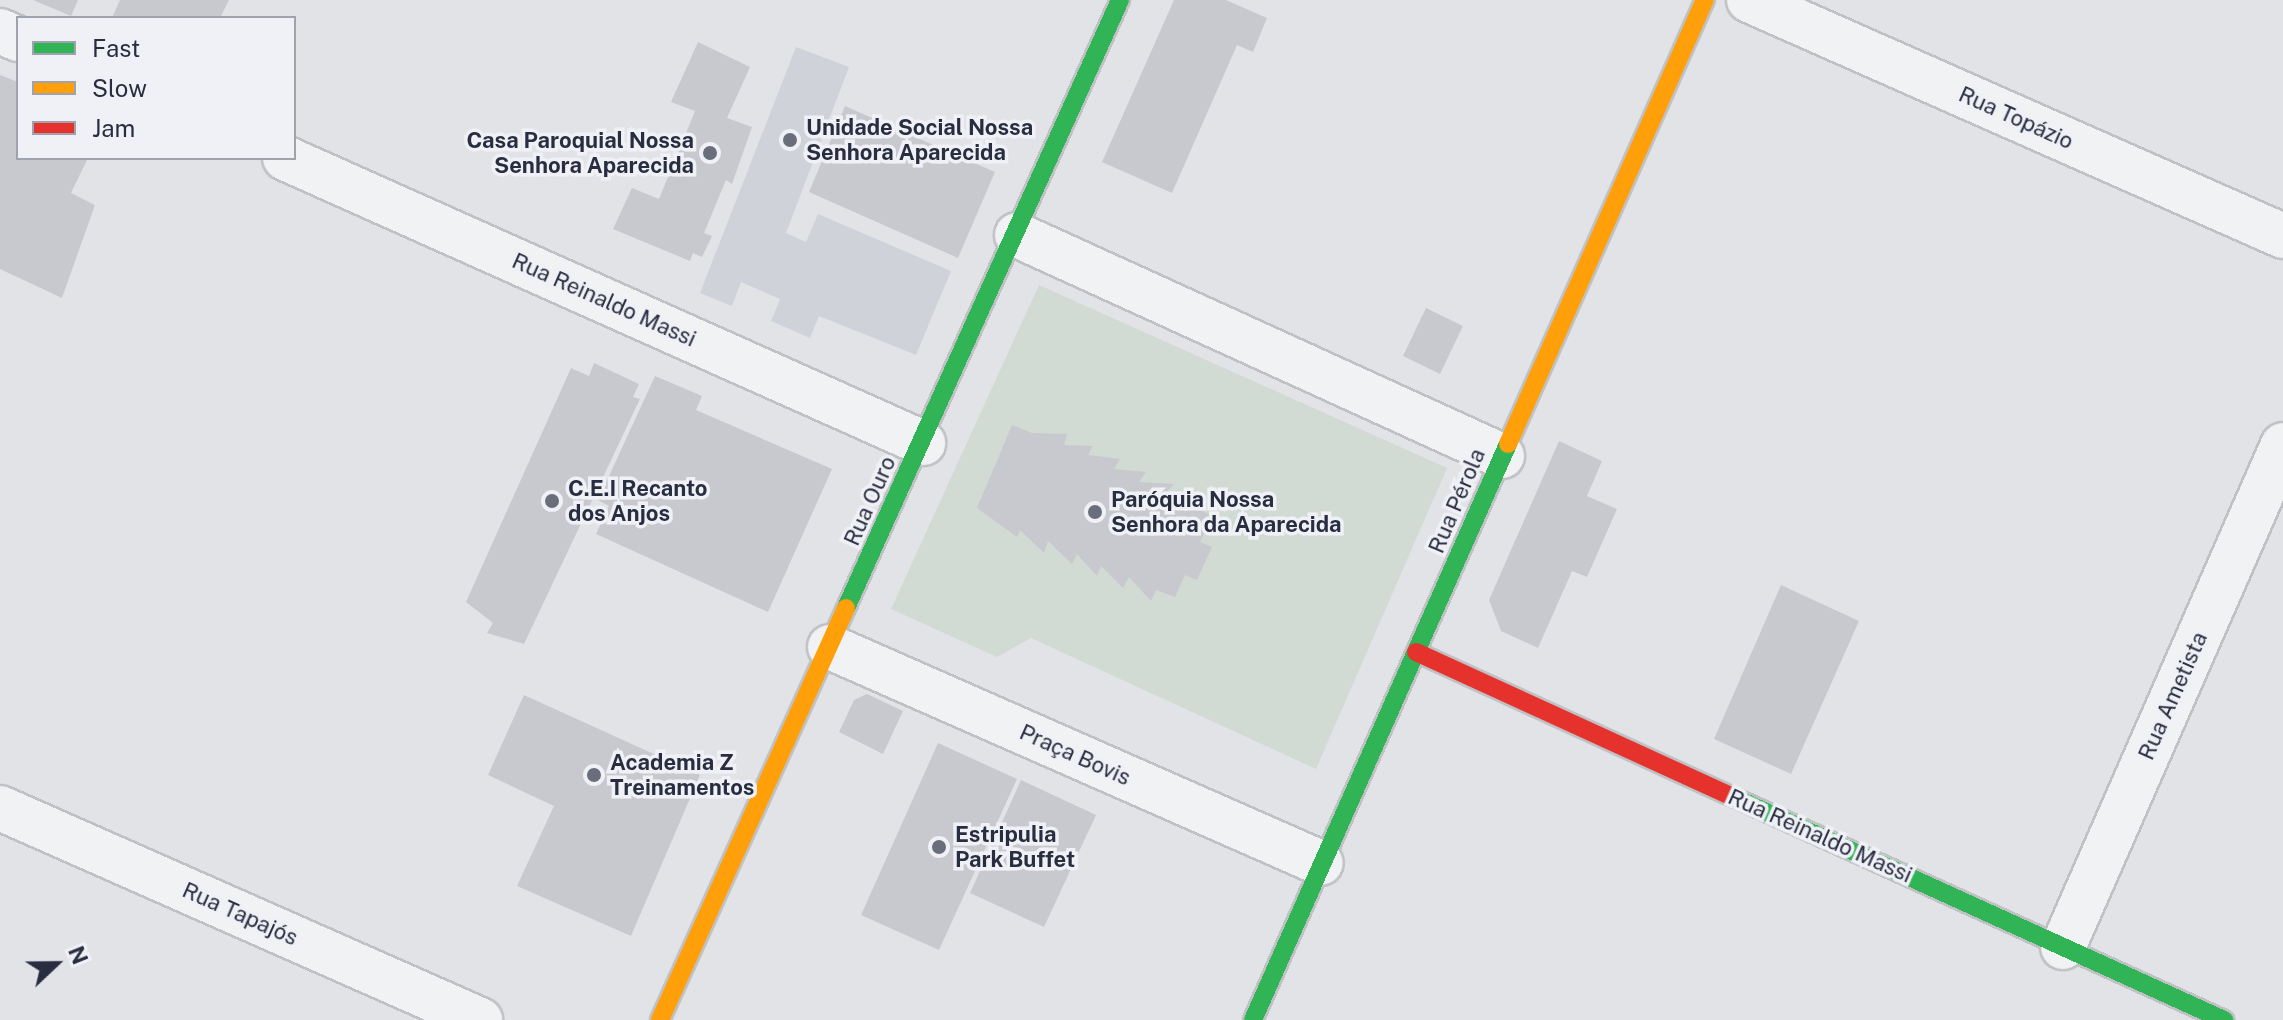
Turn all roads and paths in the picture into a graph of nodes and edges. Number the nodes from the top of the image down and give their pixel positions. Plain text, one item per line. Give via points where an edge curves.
1 (1120, 0) edge
2 (1705, 0) edge
3 (1749, 0) edge
4 (289, 160) edge
5 (1017, 235) junction
6 (2283, 236) edge
7 (923, 443) junction
8 (2283, 445) edge
9 (1502, 456) junction
10 (830, 647) junction
11 (1416, 652) junction
12 (0, 808) edge
13 (1321, 863) junction
14 (2063, 947) junction
15 (480, 1020) edge
16 (660, 1020) edge
17 (1253, 1020) edge
18 (2224, 1020) edge

1 - 5 street, Rua Ouro
2 - 9 street, Rua Pérola
3 - 6 street, Rua Topázio
4 - 7 street, Rua Reinaldo Massi
5 - 7 street, Rua Ouro
5 - 9 street
7 - 10 street, Rua Ouro
8 - 14 street, Rua Ametista
9 - 11 street, Rua Pérola
10 - 13 street, Praça Bovis
10 - 16 street, Rua Ouro
11 - 13 street, Rua Pérola
11 - 14 street, Rua Reinaldo Massi
12 - 15 street, Rua Tapajós
13 - 17 street, Rua Pérola
14 - 18 street, Rua Reinaldo Massi

